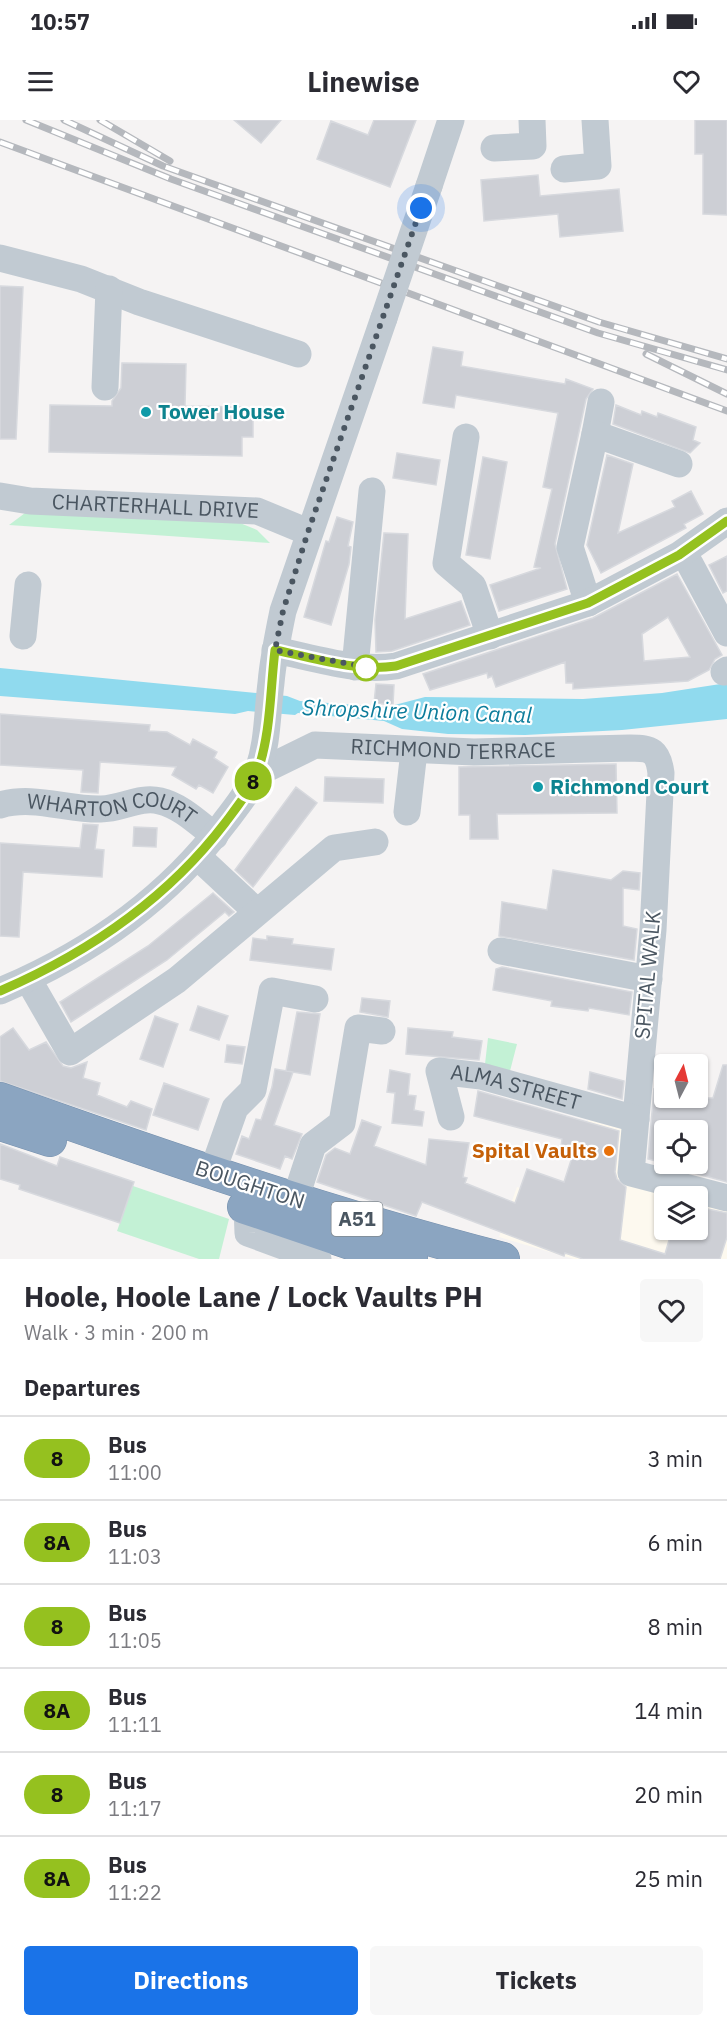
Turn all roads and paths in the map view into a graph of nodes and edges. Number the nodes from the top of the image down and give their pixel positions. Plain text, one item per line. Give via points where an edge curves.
1 (451, 120) edge
2 (532, 120) edge
3 (595, 120) edge
4 (494, 148) dead end
5 (564, 169) dead end
6 (0, 258) edge
7 (109, 289) junction
8 (298, 354) dead end
9 (105, 387) dead end
10 (601, 402) dead end
11 (595, 434) junction
12 (466, 437) dead end
13 (679, 464) dead end
14 (372, 491) dead end
15 (1, 498) edge
16 (727, 521) edge
17 (308, 532) junction
18 (727, 544) edge
19 (684, 559) junction
20 (28, 585) dead end
21 (588, 603) junction
22 (723, 617) edge
23 (23, 636) dead end
24 (490, 636) junction
25 (275, 650) junction
26 (355, 667) junction
27 (414, 751) junction
28 (655, 752) joint
29 (256, 774) junction
30 (0, 805) edge
31 (407, 812) dead end
32 (215, 836) junction
33 (375, 842) dead end
34 (198, 857) junction
35 (256, 911) junction
36 (501, 951) dead end
37 (28, 979) junction
38 (649, 979) junction
39 (0, 991) edge
40 (315, 999) dead end
41 (382, 1031) dead end
42 (0, 1099) edge
43 (451, 1118) dead end
44 (636, 1119) junction
45 (0, 1124) edge
46 (212, 1173) junction
47 (727, 1198) edge
48 (295, 1200) junction
49 (247, 1208) junction
50 (318, 1259) edge
51 (411, 1259) edge
52 (503, 1259) edge

1 - 17 street, bridge
2 - 4 street via 534,146
3 - 5 street via 598,166
6 - 7 street
7 - 8 street via 139,303
7 - 9 street
10 - 11 street
11 - 13 street
11 - 21 street via 570,547
12 - 24 street via 446,563 473,586
14 - 26 street
15 - 17 street, CHARTERHALL DRIVE via 257,511
16 - 19 street
17 - 25 street
18 - 19 street
19 - 21 street
19 - 22 street
20 - 23 street
21 - 24 street
24 - 26 street via 396,666
25 - 26 street
25 - 29 street via 267,727
27 - 28 street, RICHMOND TERRACE via 637,748
27 - 29 street, RICHMOND TERRACE via 315,745
27 - 31 street
28 - 38 street, SPITAL WALK via 662,773
29 - 32 street
30 - 32 street, WHARTON COURT via 22,802 99,809 137,800 160,801
32 - 34 street
33 - 35 street via 334,848
34 - 35 street
34 - 37 street via 121,924
35 - 37 street via 177,980 70,1052
36 - 38 street
37 - 39 street
38 - 44 street, SPITAL WALK
40 - 46 street via 272,992 253,1090 235,1108
41 - 48 street via 358,1028 342,1123 314,1145
42 - 46 highway, BOUGHTON / A51
43 - 44 street, ALMA STREET via 439,1071 481,1076
44 - 47 street, SPITAL WALK via 631,1173
45 - 49 highway, BOUGHTON / A51
46 - 48 highway, BOUGHTON / A51
48 - 52 highway, BOUGHTON / A51
49 - 50 street via 248,1233
49 - 51 highway, BOUGHTON / A51 via 365,1248

